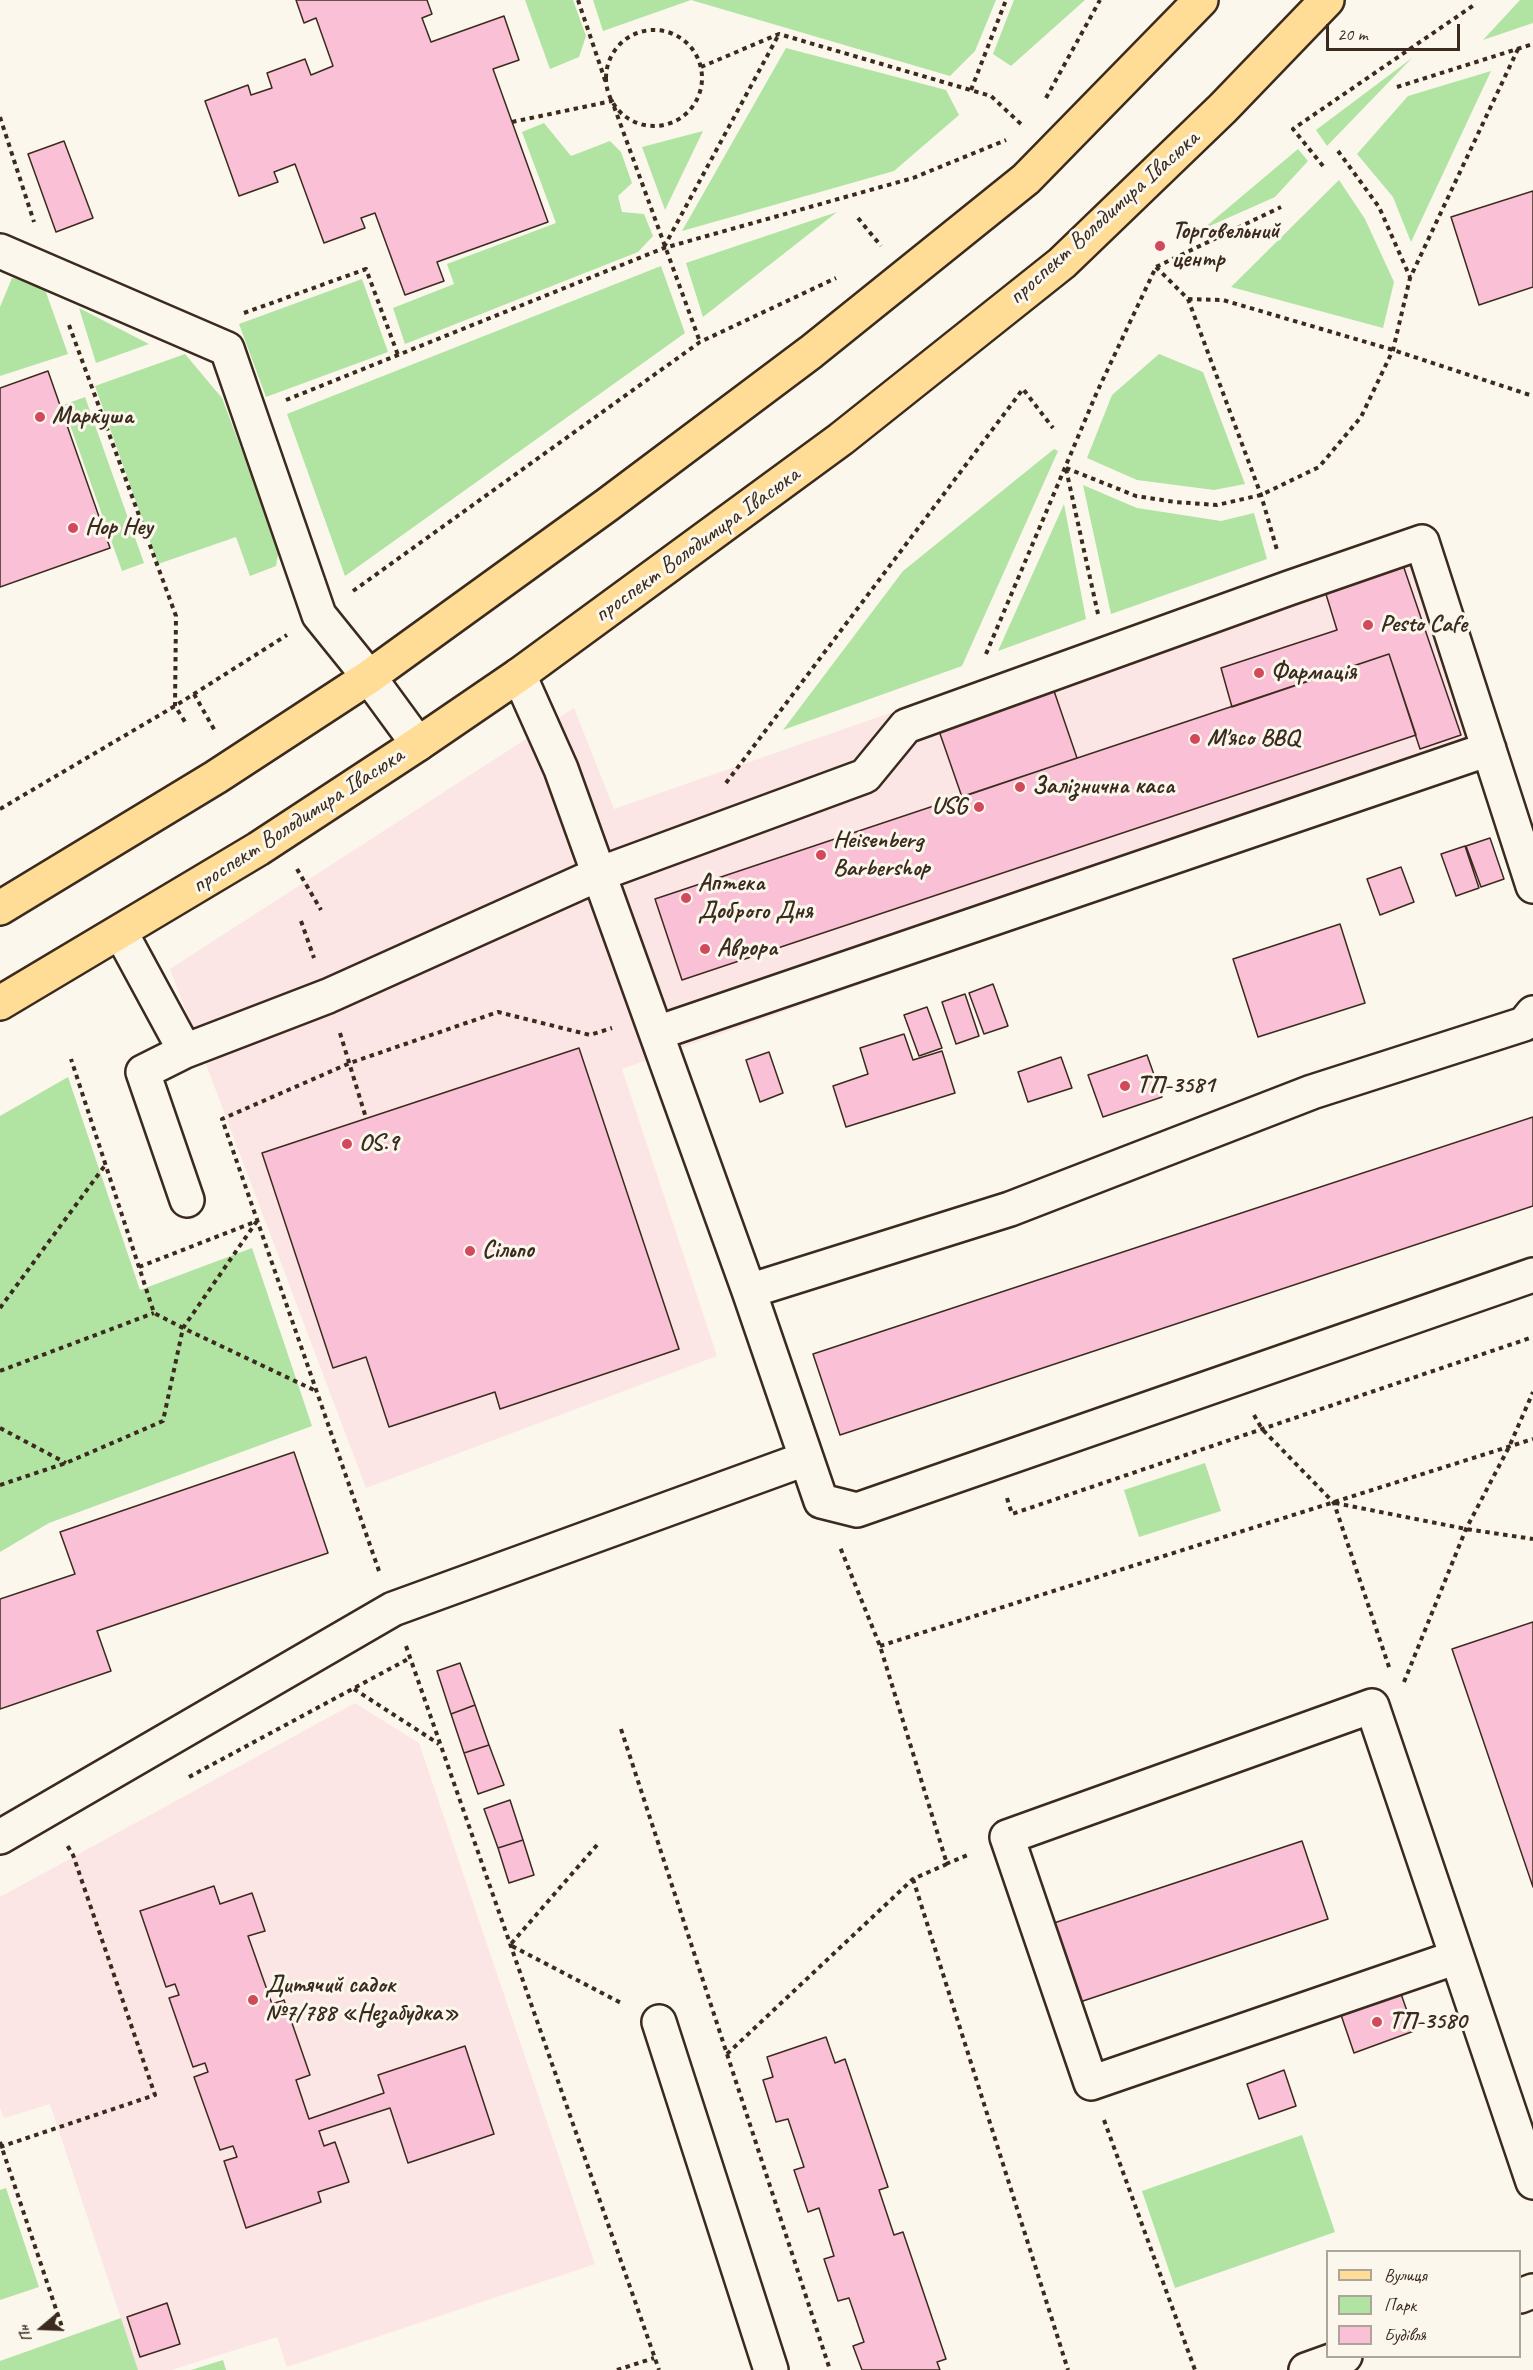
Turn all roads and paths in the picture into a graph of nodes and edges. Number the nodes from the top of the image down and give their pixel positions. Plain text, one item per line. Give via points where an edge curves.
1 (578, 0) edge
2 (1006, 0) edge
3 (1100, 0) edge
4 (1201, 0) edge
5 (1327, 0) edge
6 (1474, 5) dead end
7 (779, 33) junction
8 (1533, 44) edge
9 (1518, 49) junction
10 (701, 67) junction
11 (607, 86) junction
12 (1397, 87) dead end
13 (970, 90) junction
14 (1045, 100) dead end
15 (612, 101) junction
16 (0, 117) edge
17 (512, 122) dead end
18 (1028, 130) dead end
19 (1008, 139) dead end
20 (1338, 151) dead end
21 (1323, 166) dead end
22 (1281, 207) dead end
23 (858, 219) dead end
24 (664, 248) junction
25 (0, 251) edge
26 (888, 253) dead end
27 (1156, 267) junction
28 (50, 273) junction
29 (846, 273) dead end
30 (1410, 278) junction
31 (1188, 299) junction
32 (239, 315) dead end
33 (700, 342) junction
34 (1393, 350) junction
35 (398, 355) junction
36 (1533, 396) edge
37 (250, 415) junction
38 (1053, 428) dead end
39 (1066, 468) junction
40 (1261, 495) junction
41 (1289, 588) junction
42 (319, 615) junction
43 (1106, 653) junction
44 (519, 675) junction
45 (369, 677) junction
46 (964, 704) junction
47 (175, 706) junction
48 (187, 725) dead end
49 (418, 744) junction
50 (1489, 748) junction
51 (722, 788) dead end
52 (0, 808) edge
53 (599, 874) junction
54 (1533, 886) edge
55 (0, 908) edge
56 (121, 933) junction
57 (0, 1003) edge
58 (1533, 1013) edge
59 (654, 1024) junction
60 (185, 1051) junction
61 (71, 1059) dead end
62 (106, 1164) junction
63 (187, 1200) dead end
64 (257, 1221) junction
65 (139, 1266) junction
66 (1533, 1275) edge
67 (749, 1291) junction
68 (0, 1308) edge
69 (154, 1313) junction
70 (183, 1328) junction
71 (1533, 1337) edge
72 (0, 1371) edge
73 (1234, 1378) junction
74 (317, 1391) junction
75 (1533, 1392) edge
76 (0, 1428) edge
77 (1262, 1429) junction
78 (1533, 1439) edge
79 (1509, 1447) junction
80 (805, 1459) junction
81 (996, 1461) junction
82 (66, 1463) junction
83 (0, 1485) edge
84 (821, 1502) junction
85 (1334, 1503) junction
86 (1466, 1529) junction
87 (1533, 1539) edge
88 (393, 1609) junction
89 (880, 1646) junction
90 (410, 1658) junction
91 (354, 1689) junction
92 (1372, 1706) junction
93 (621, 1729) dead end
94 (440, 1745) junction
95 (179, 1782) dead end
96 (0, 1837) edge
97 (1007, 1838) junction
98 (597, 1845) dead end
99 (57, 1848) dead end
100 (947, 1864) junction
101 (913, 1879) junction
102 (510, 1945) junction
103 (1457, 1957) junction
104 (659, 2022) joint
105 (727, 2054) junction
106 (1091, 2083) junction
107 (0, 2145) edge
108 (1533, 2182) edge
109 (63, 2330) dead end
110 (654, 2358) junction
111 (1339, 2358) edge
112 (617, 2370) edge
113 (659, 2370) edge
114 (771, 2370) edge
115 (830, 2370) edge
116 (1068, 2370) edge
117 (1195, 2370) edge
118 (1306, 2370) edge

1 - 11 path
2 - 13 path
3 - 14 path
4 - 45 main road via 1026,179 801,359
5 - 44 main road, проспект Володимира Івасюка via 1223,108 1062,263 842,439
6 - 21 path via 1293,129
7 - 10 path
7 - 13 path
7 - 24 path
8 - 9 path
9 - 12 path
9 - 30 path
10 - 11 path via 683,40 668,32 651,30 621,43 611,57
10 - 15 path via 698,99 677,121 663,126 633,122
11 - 15 path
13 - 18 path via 992,96
15 - 17 path
15 - 24 path
16 - 28 path
19 - 24 path via 913,178
20 - 30 path via 1379,207
22 - 27 path
23 - 26 path
24 - 33 path
24 - 35 path
25 - 28 lane
27 - 31 path
27 - 39 path via 1096,392
28 - 37 lane via 227,349
28 - 47 path via 176,616
29 - 33 path
30 - 34 path
31 - 34 path via 1223,300
31 - 40 path
32 - 35 path via 366,269
33 - 42 path
34 - 36 path
34 - 40 path via 1360,417 1319,467
35 - 37 path
37 - 42 lane
38 - 51 path via 1023,389
39 - 40 path via 1136,496 1174,502 1217,505
39 - 43 path
39 - 46 path
40 - 41 path
41 - 43 lane
41 - 50 lane via 1422,542
42 - 45 lane
42 - 47 path
43 - 46 lane
44 - 49 main road, проспект Володимира Івасюка
44 - 53 lane via 561,769
45 - 49 lane
45 - 55 main road via 216,777
46 - 53 lane via 906,726 866,776
47 - 48 path
47 - 52 path
49 - 56 main road, проспект Володимира Івасюка
50 - 54 lane
50 - 59 lane
53 - 59 lane
53 - 60 lane via 328,996
56 - 57 main road, проспект Володимира Івасюка
56 - 60 lane
58 - 67 lane via 1524,1024 1312,1092 1011,1209
59 - 64 path via 590,1035 498,1012 350,1063 222,1119
59 - 67 lane
60 - 63 lane via 143,1072
61 - 62 path
62 - 65 path
62 - 68 path
64 - 65 path
64 - 70 path
64 - 74 path
65 - 69 path
66 - 73 lane
67 - 80 lane
69 - 70 path
69 - 72 path
70 - 74 path
70 - 82 path via 163,1421
71 - 77 path
73 - 77 path
73 - 81 lane
74 - 88 path
75 - 79 path
76 - 82 path
77 - 81 path via 1012,1514
77 - 85 path
78 - 79 path
79 - 85 path
79 - 86 path
80 - 84 lane
80 - 88 lane
81 - 84 lane via 856,1510
82 - 83 path
84 - 89 path
85 - 86 path
85 - 89 path
86 - 87 path
86 - 92 path via 1399,1695
88 - 90 path
88 - 96 lane
89 - 100 path
90 - 91 path
90 - 94 path
91 - 94 path
91 - 95 path
92 - 97 lane
92 - 103 lane
93 - 105 path
94 - 102 path
97 - 100 path
97 - 106 lane
98 - 102 path
99 - 107 path via 66,1843 73,1855 155,2095
100 - 101 path
101 - 105 path
101 - 116 path
102 - 104 path
102 - 110 path
103 - 106 lane
103 - 108 lane
104 - 114 lane
105 - 115 path
106 - 117 path
107 - 109 path
110 - 112 path
110 - 113 path
111 - 118 lane

